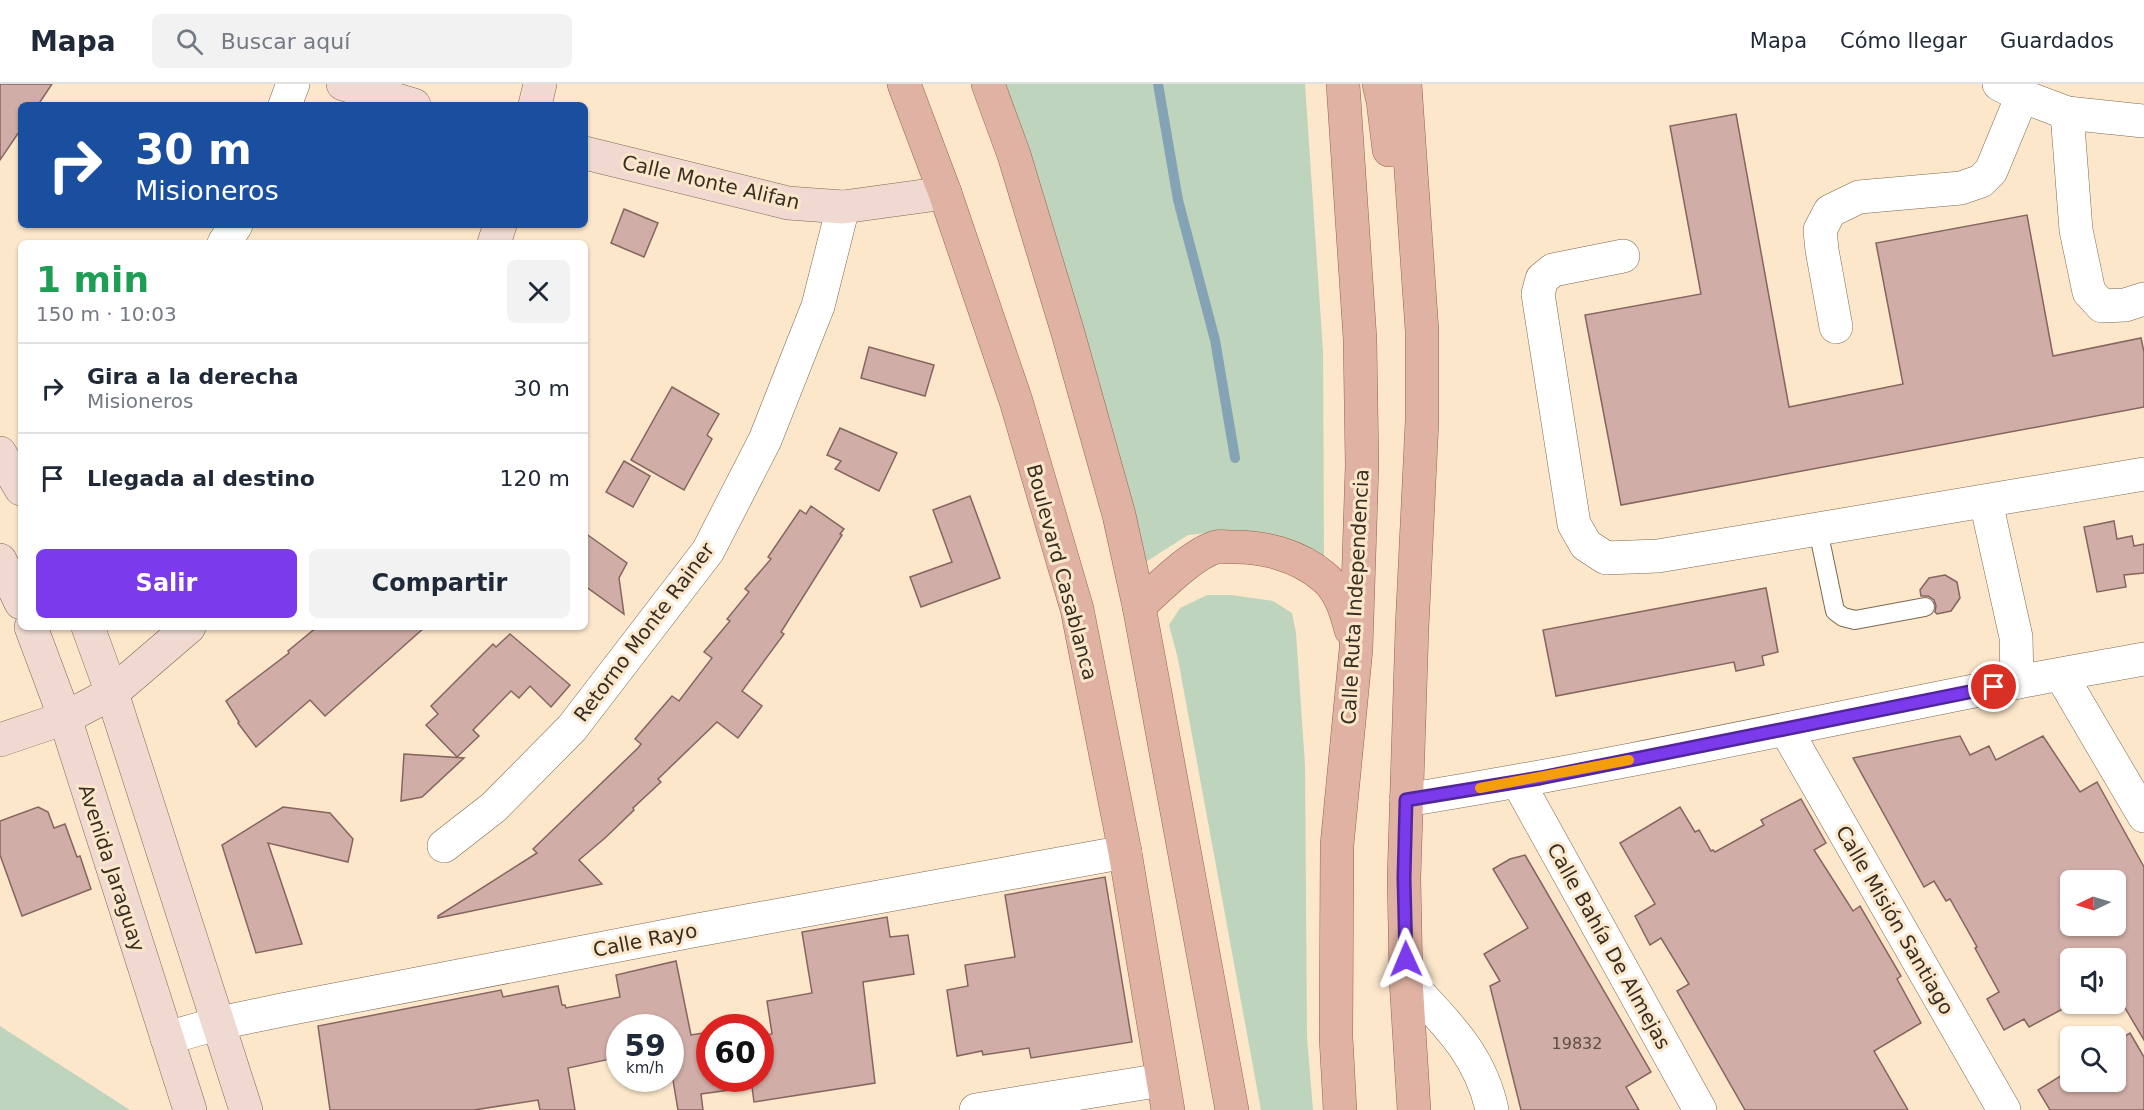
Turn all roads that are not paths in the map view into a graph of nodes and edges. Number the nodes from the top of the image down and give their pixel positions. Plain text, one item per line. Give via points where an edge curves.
1 (292, 84) edge
2 (343, 84) edge
3 (540, 84) edge
4 (904, 84) edge
5 (988, 84) edge
6 (1343, 84) edge
7 (1379, 84) edge
8 (1405, 84) edge
9 (2011, 90) edge
10 (286, 102) edge
11 (404, 102) edge
12 (536, 102) edge
13 (2067, 113) junction
14 (2144, 121) edge
15 (588, 154) edge
16 (945, 193) junction
17 (843, 207) junction
18 (1623, 256) dead end
19 (2144, 299) edge
20 (1836, 327) dead end
21 (2144, 474) edge
22 (1986, 502) junction
23 (1818, 530) junction
24 (0, 560) edge
25 (18, 597) edge
26 (1139, 606) junction
27 (1925, 607) dead end
28 (32, 630) edge
29 (89, 630) edge
30 (186, 630) edge
31 (1356, 649) junction
32 (2144, 659) edge
33 (2061, 675) junction
34 (2017, 682) junction
35 (112, 693) junction
36 (65, 718) junction
37 (1786, 730) junction
38 (0, 740) edge
39 (1518, 782) junction
40 (1406, 800) junction
41 (2144, 816) edge
42 (444, 846) dead end
43 (1125, 852) junction
44 (1406, 980) junction
45 (220, 1023) junction
46 (167, 1038) junction
47 (1412, 1056) junction
48 (1165, 1095) edge
49 (190, 1110) edge
50 (246, 1110) edge
51 (976, 1110) edge
52 (1232, 1110) edge
53 (1340, 1110) edge
54 (1414, 1110) edge
55 (1431, 1110) edge
56 (1492, 1110) edge
57 (1700, 1110) edge
58 (2004, 1110) edge

1 - 10 street
2 - 11 street
3 - 12 street
4 - 16 main road, Boulevard Casablanca
5 - 26 main road via 1014,155 1068,333 1119,515
6 - 31 main road, Calle Ruta Independencia via 1360,339 1362,465
7 - 40 main road via 1398,225 1405,442 1385,765 1390,793
8 - 40 main road via 1422,331 1422,421
9 - 13 street
9 - 20 street via 1991,171 1981,181 1961,188 1859,197 1830,211 1820,230
13 - 14 street
13 - 19 street via 2076,230 2089,292 2102,306
15 - 17 street, Calle Monte Alifan via 788,203
16 - 17 street, Calle Monte Alifan
16 - 43 main road, Boulevard Casablanca via 1016,401 1077,609
17 - 42 street, Retorno Monte Rainer via 818,306 765,440 708,551 572,728 494,807
18 - 23 street via 1552,270 1542,279 1538,294 1574,524 1586,545 1606,558 1658,556
21 - 22 street
22 - 23 street
22 - 34 street via 2016,638
23 - 27 lane via 1835,611 1843,617 1855,620
24 - 25 street
26 - 31 main road via 1185,564 1216,547 1268,549 1326,578 1344,603
26 - 52 main road
28 - 36 street, Avenida Jaraguay
29 - 35 street
30 - 35 street
31 - 53 main road, Calle Ruta Independencia via 1337,844 1336,1037
32 - 33 street
33 - 34 street
33 - 41 street
34 - 37 street
35 - 36 street
35 - 45 street
36 - 38 street
36 - 46 street, Avenida Jaraguay
37 - 39 street
37 - 58 street, Calle Misión Santiago
39 - 40 street
39 - 57 street, Calle Bahía De Almejas
40 - 44 main road
43 - 45 street, Calle Rayo
43 - 48 main road, Boulevard Casablanca
44 - 47 main road
44 - 56 street via 1462,1040 1478,1066
45 - 46 street, Calle Rayo
45 - 50 street
46 - 49 street, Avenida Jaraguay
47 - 54 main road
47 - 55 main road
48 - 51 street

